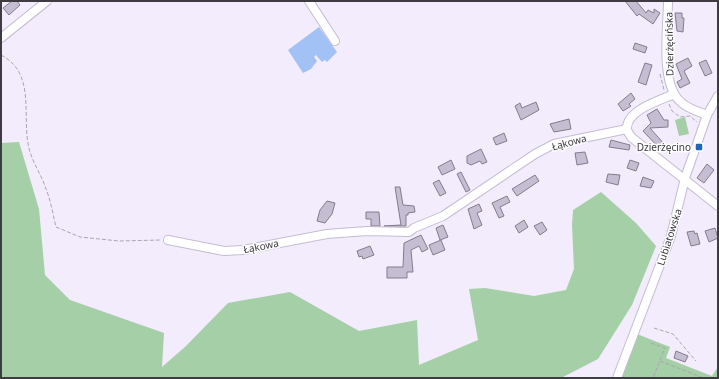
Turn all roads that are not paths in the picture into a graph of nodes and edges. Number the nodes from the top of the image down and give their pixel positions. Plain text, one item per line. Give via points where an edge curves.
1 (47, 1) edge
2 (309, 1) edge
3 (668, 1) edge
4 (1, 38) edge
5 (334, 41) dead end
6 (670, 96) junction
7 (718, 96) edge
8 (707, 115) junction
9 (627, 129) junction
10 (685, 178) junction
11 (718, 206) edge
12 (168, 240) road end
13 (617, 378) edge

1 - 4 street
2 - 5 street
3 - 6 street, Dzierżęcińska
6 - 8 street
6 - 9 street via 637,111 629,120
7 - 8 street, Lubiatowska
8 - 10 street, Lubiatowska
9 - 10 street via 631,137
9 - 12 street, Łąkowa via 554,144 443,216 409,232 367,231 327,234 243,250 224,251
10 - 11 street
10 - 13 street, Lubiatowska via 671,236

